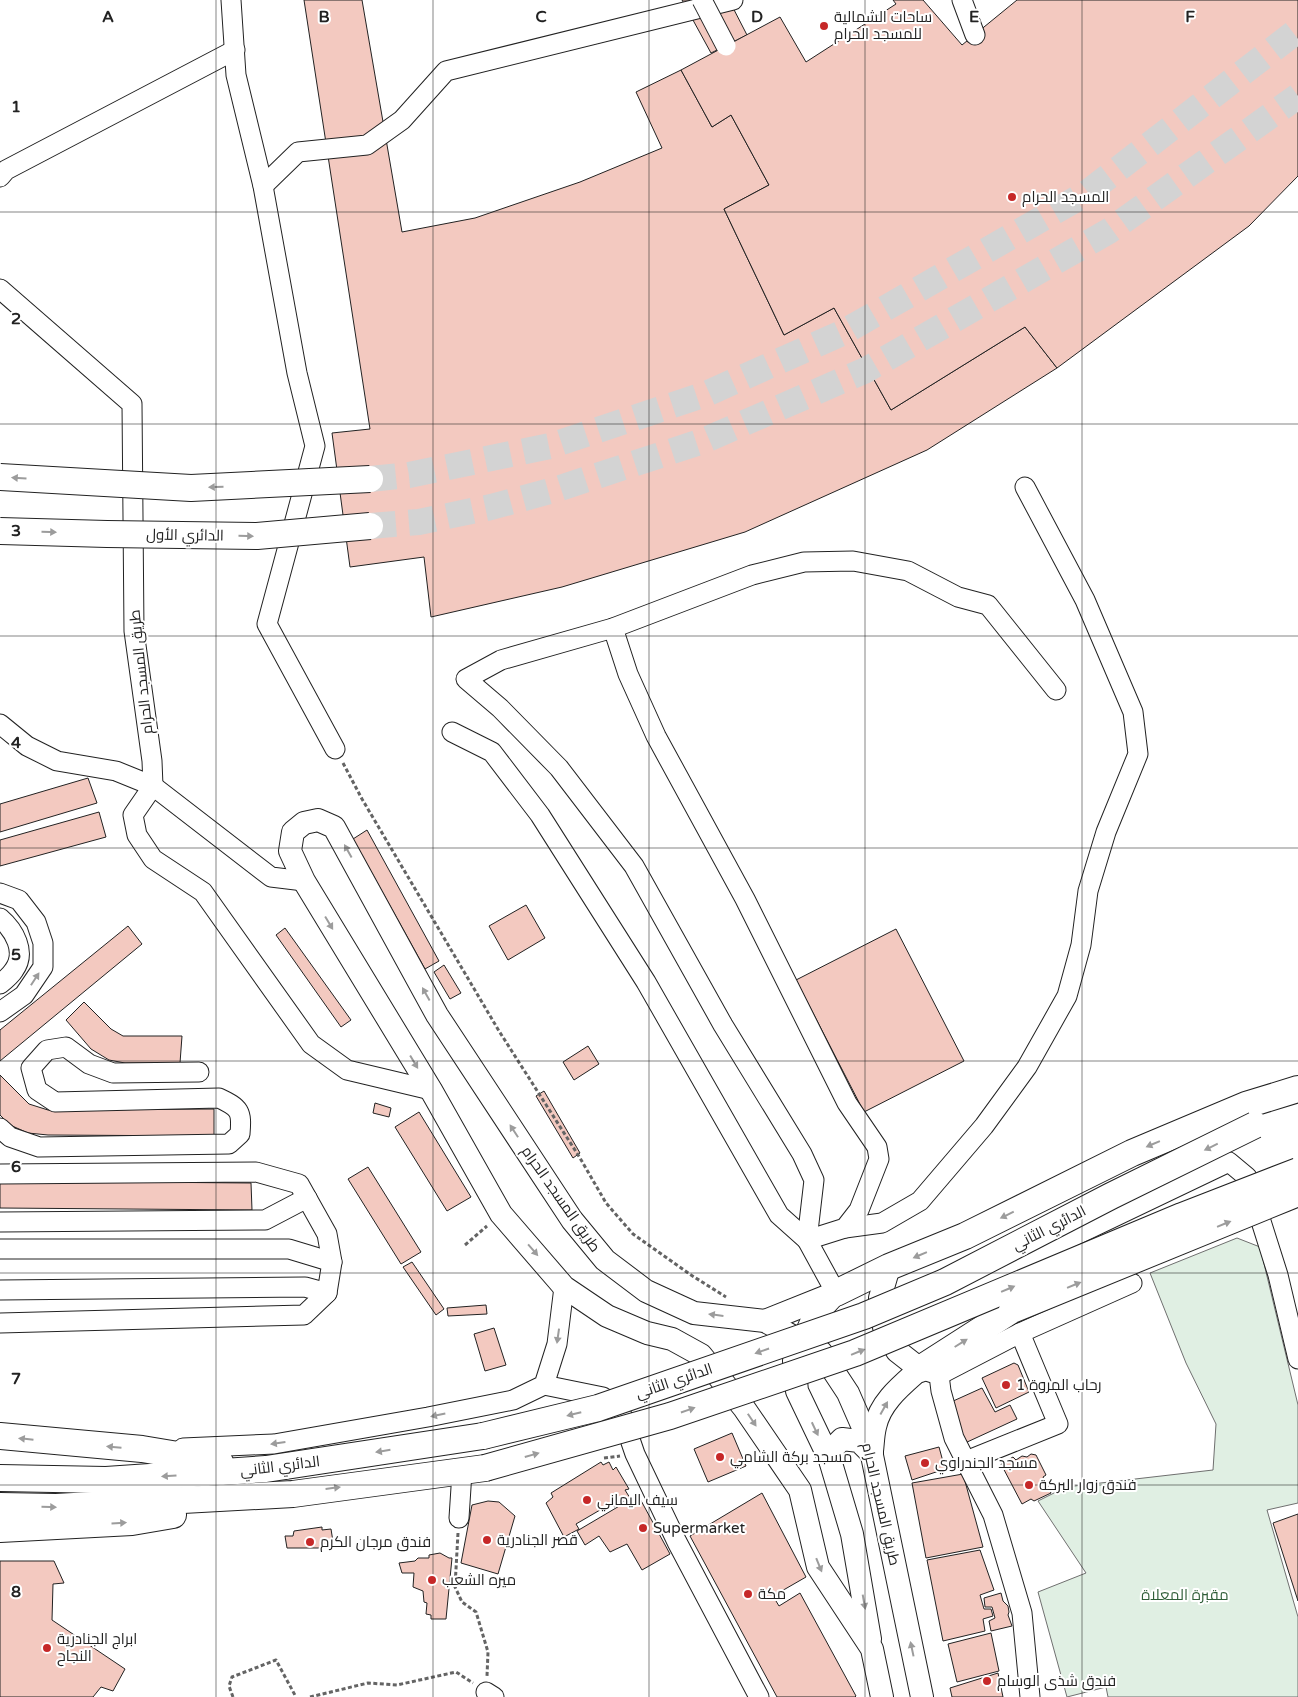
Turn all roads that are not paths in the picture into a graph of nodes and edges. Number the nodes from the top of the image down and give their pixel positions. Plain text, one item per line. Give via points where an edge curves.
1 (231, 0) edge
2 (702, 0) edge
3 (733, 0) edge
4 (962, 0) edge
5 (975, 35) dead end
6 (726, 46) dead end
7 (234, 50) junction
8 (0, 177) edge
9 (263, 186) junction
10 (0, 289) edge
11 (0, 477) edge
12 (370, 479) tunnel mouth
13 (1025, 487) dead end
14 (370, 526) tunnel mouth
15 (0, 531) edge
16 (612, 628) junction
17 (1056, 690) dead end
18 (0, 724) edge
19 (452, 732) dead end
20 (335, 749) road end
21 (153, 786) junction
22 (304, 881) junction
23 (0, 893) edge
24 (0, 918) edge
25 (0, 984) edge
26 (0, 1012) edge
27 (199, 1072) dead end
28 (1298, 1089) edge
29 (431, 1090) junction
30 (1298, 1100) edge
31 (1251, 1115) junction
32 (0, 1128) edge
33 (1298, 1170) edge
34 (0, 1174) edge
35 (1298, 1192) edge
36 (307, 1198) junction
37 (0, 1222) edge
38 (845, 1228) junction
39 (807, 1240) junction
40 (0, 1249) edge
41 (332, 1262) junction
42 (889, 1267) junction
43 (1132, 1283) dead end
44 (564, 1287) junction
45 (0, 1290) edge
46 (836, 1292) junction
47 (327, 1293) junction
48 (764, 1321) junction
49 (1016, 1322) junction
50 (0, 1323) edge
51 (884, 1327) junction
52 (803, 1342) junction
53 (1298, 1359) edge
54 (930, 1372) junction
55 (544, 1385) junction
56 (0, 1436) edge
57 (142, 1450) junction
58 (872, 1454) junction
59 (830, 1460) junction
60 (966, 1461) junction
61 (266, 1470) junction
62 (473, 1470) junction
63 (0, 1478) edge
64 (293, 1494) junction
65 (0, 1506) edge
66 (459, 1518) road end
67 (0, 1529) edge
68 (872, 1649) junction
69 (759, 1697) edge
70 (882, 1697) edge
71 (922, 1697) edge
72 (1030, 1697) edge

1 - 7 street
2 - 6 street, bridge
3 - 9 street via 446,71 402,120 367,145 298,152
4 - 5 street
7 - 8 street via 6,170
7 - 9 street via 236,76
9 - 20 street via 297,373 315,446 268,624
10 - 21 street, طريق المسجد الحرام via 132,404 134,631
12 -> 11 highway, bridge via 191,488
13 - 38 street via 1084,600 1130,704 1138,754 1106,832 1088,891 1081,945 1067,996 1027,1067 984,1126 920,1201 882,1224
15 -> 14 highway, الدائري الأول, bridge via 258,536
16 - 17 street via 752,575 804,562 853,561 908,571 958,597 988,605
16 - 38 street via 628,674 656,736 745,899 847,1103 878,1146 879,1160 859,1210
16 - 39 street via 501,660 466,679 500,708 559,768 634,866 723,1025 802,1154 814,1180
18 - 21 street via 27,746 57,761 116,771
19 - 39 street via 492,752 540,815 646,982 779,1215
21 - 22 street via 271,877
21 - 29 street via 133,815 138,836 153,859 203,892 311,1044 347,1070
22 -> 29 main road
48 -> 22 main road, طريق المسجد الحرام via 694,1313 646,1291 605,1260 572,1220 437,1014 334,826 318,820 304,822 294,832 290,851
26 -> 23 street via 24,995 42,967 43,943 36,922 19,900
24 - 25 street via 13,932 20,951 15,969
27 - 32 street via 113,1073 89,1064 66,1047 47,1050 31,1068 38,1090 55,1102 219,1098 234,1106 242,1118 240,1134 229,1144 39,1146 10,1138
28 - 31 highway
29 -> 44 main road via 501,1214
30 - 31 highway, الدائري الثاني
31 -> 42 highway via 1132,1153 965,1236
31 -> 61 highway, الدائري الثاني, bridge via 1111,1196 945,1282 864,1316 598,1408 483,1436
62 -> 33 highway, الدائري الثاني, bridge via 670,1416 855,1353
34 - 36 street via 256,1172 299,1184
49 -> 35 highway, bridge
36 - 37 street via 265,1220
36 - 41 street via 327,1234
38 - 39 street
39 - 46 street
40 - 41 street via 289,1250
41 - 47 street
42 - 46 highway
42 - 51 main road via 880,1298
43 - 49 street
44 -> 55 street via 557,1344
44 -> 68 main road via 607,1316 647,1333 672,1339 701,1355 744,1408 800,1490 818,1566
45 - 47 street via 305,1287
46 - 48 main road
46 - 52 main road via 813,1318
47 - 50 street via 304,1315
48 - 52 main road, طريق المسجد الحرام
49 - 54 highway
49 - 60 street via 1058,1424
51 - 53 street via 1229,1162 1247,1177 1278,1275
51 - 54 main road via 897,1351
52 - 58 main road, طريق المسجد الحرام via 821,1352 848,1393
52 -> 59 main road via 794,1361 797,1391
58 -> 54 main road via 875,1425 884,1405 897,1388
54 - 60 street via 941,1391 954,1438
55 -> 57 street via 513,1400 274,1444
55 - 69 street via 603,1397 620,1410 636,1454 677,1542
57 -> 56 highway
57 - 61 highway
58 - 59 main road via 859,1441 842,1440 834,1447
71 -> 58 main road, طريق المسجد الحرام
59 -> 68 main road via 852,1534
60 - 72 street via 993,1515 1022,1613
61 -> 63 highway, الدائري الثاني via 106,1480
64 -> 62 highway, الدائري الثاني
62 - 66 street
65 -> 64 highway, الدائري الثاني via 56,1508
67 -> 64 highway via 132,1522
68 - 70 main road

